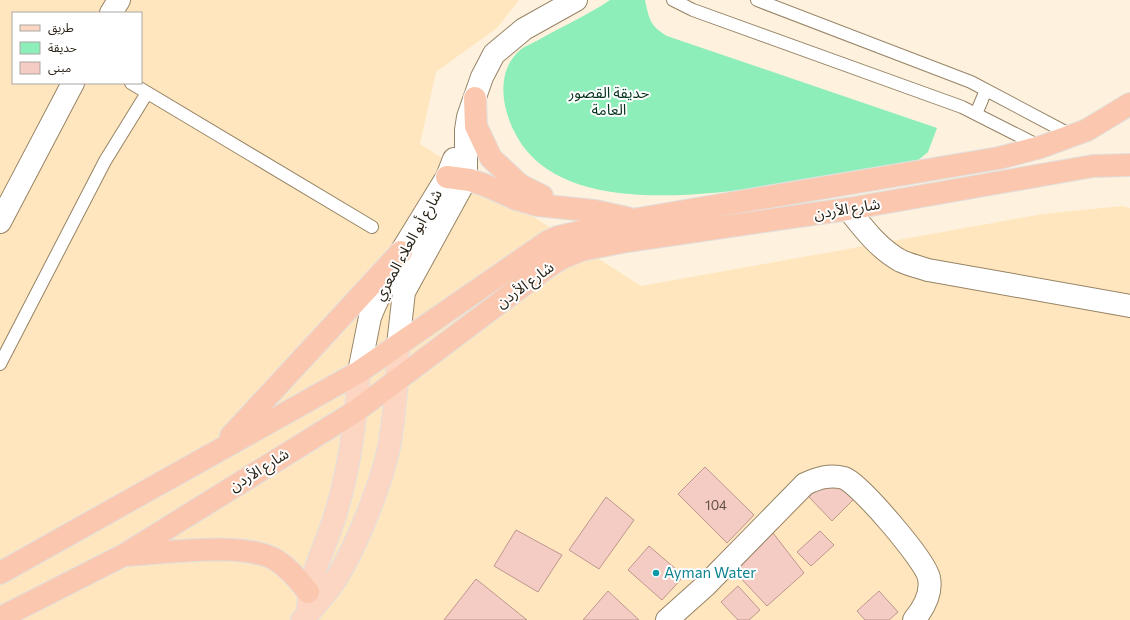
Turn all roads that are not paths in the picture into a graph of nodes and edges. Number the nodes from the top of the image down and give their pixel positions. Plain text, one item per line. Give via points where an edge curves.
1 (119, 0) edge
2 (576, 0) edge
3 (673, 0) edge
4 (757, 0) edge
5 (112, 12) edge
6 (72, 84) edge
7 (133, 84) edge
8 (986, 90) junction
9 (147, 93) junction
10 (475, 98) junction
11 (1130, 104) edge
12 (976, 114) junction
13 (1071, 135) junction
14 (1041, 147) junction
15 (1130, 165) edge
16 (456, 178) junction
17 (562, 208) junction
18 (848, 209) junction
19 (632, 220) junction
20 (0, 222) edge
21 (372, 227) dead end
22 (401, 252) junction
23 (1130, 306) edge
24 (398, 345) junction
25 (0, 364) edge
26 (359, 372) junction
27 (398, 380) junction
28 (356, 411) junction
29 (216, 452) junction
30 (124, 555) junction
31 (0, 573) edge
32 (308, 592) junction
33 (305, 617) edge
34 (0, 618) edge
35 (666, 620) edge
36 (914, 620) edge

1 - 5 street
2 - 10 street, شارع أبو العلاء المعري via 524,29 494,54 482,76
3 - 12 lane via 693,10
4 - 8 lane
6 - 20 street
7 - 9 lane
8 - 12 lane
8 - 13 lane
9 - 21 lane
9 - 25 lane via 105,161
10 - 16 street, شارع أبو العلاء المعري
10 - 17 highway via 476,126 491,158 520,185
11 - 13 highway, شارع الأردن via 1087,130
12 - 14 lane
13 - 14 highway, شارع الأردن
14 - 19 highway, شارع الأردن via 999,158
15 - 18 highway, شارع الأردن via 1093,166
16 - 17 highway via 486,185 516,199 537,205
16 - 22 street, شارع أبو العلاء المعري
16 - 24 street, شارع أبو العلاء المعري via 404,292
17 - 19 highway via 595,211
18 - 23 street via 884,249 902,261 928,270
18 - 27 highway, شارع الأردن via 627,241 572,253 546,268
19 - 24 highway, شارع الأردن via 564,235 547,242
22 - 26 street, شارع أبو العلاء المعري via 370,317
22 - 29 highway
24 - 26 highway, شارع الأردن
24 - 27 main road, شارع أبو العلاء المعري
26 - 28 main road, شارع أبو العلاء المعري
26 - 29 highway, شارع الأردن
27 - 28 highway, شارع الأردن
27 - 33 main road, شارع أبو العلاء المعري via 389,443 368,508 333,584
28 - 30 highway, شارع الأردن
28 - 32 main road, شارع أبو العلاء المعري via 336,512
29 - 31 highway, شارع الأردن
30 - 32 highway via 234,550 255,552 275,560 292,572
30 - 34 highway, شارع الأردن
32 - 33 main road, شارع أبو العلاء المعري
35 - 36 street via 705,586 806,484 819,477 830,476 846,479 858,486 900,534 925,570 929,577 928,595

